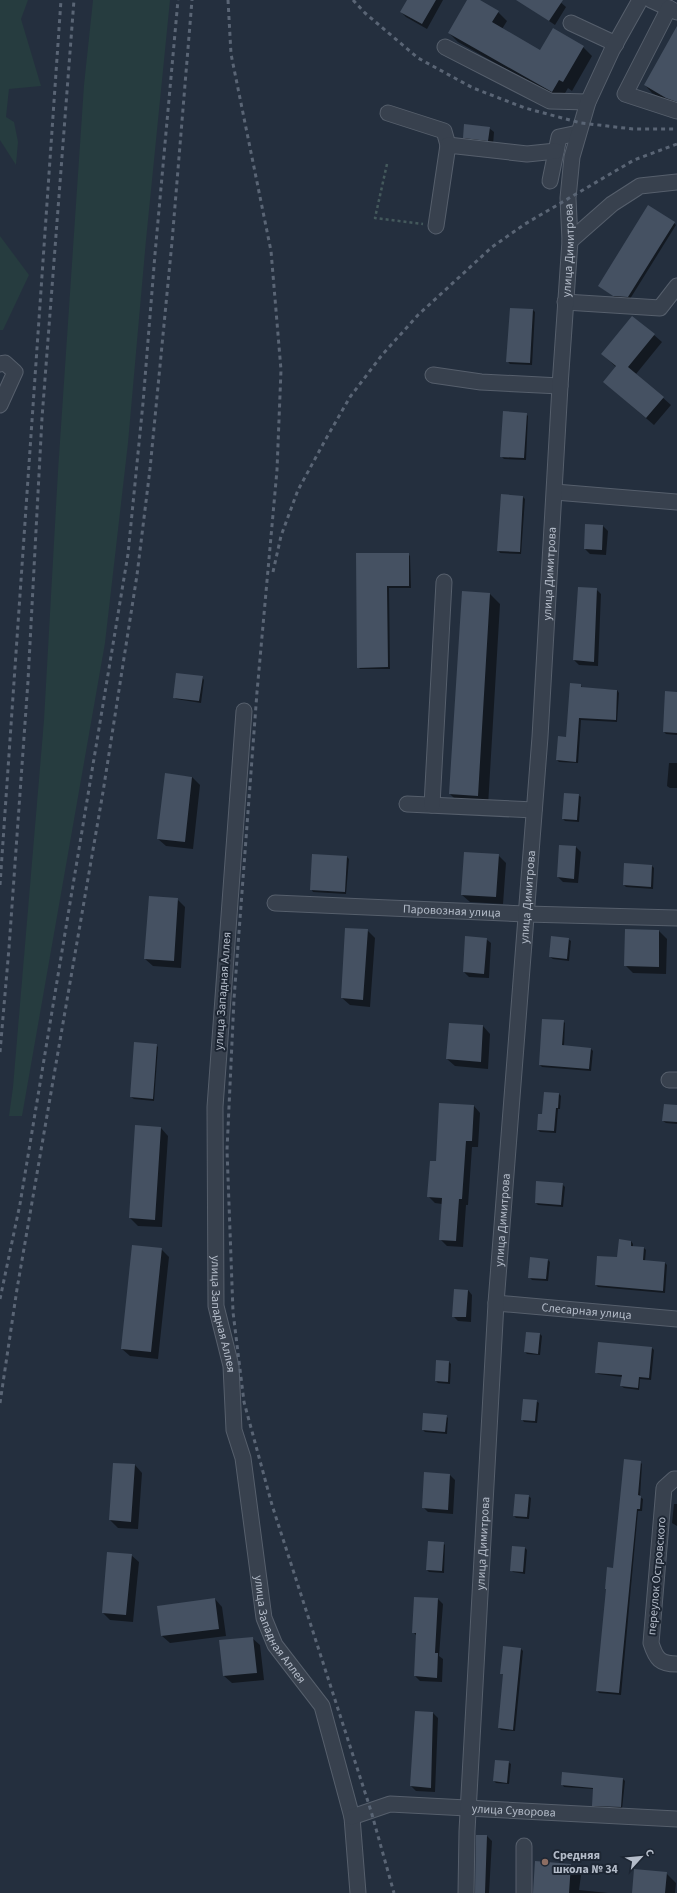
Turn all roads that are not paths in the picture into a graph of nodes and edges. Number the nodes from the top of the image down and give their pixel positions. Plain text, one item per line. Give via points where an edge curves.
1 (640, 0) edge
2 (651, 0) edge
3 (673, 10) edge
4 (571, 23) dead end
5 (616, 44) junction
6 (445, 46) dead end
7 (588, 102) junction
8 (677, 111) edge
9 (388, 113) dead end
10 (578, 133) junction
11 (448, 145) junction
12 (556, 151) junction
13 (550, 181) dead end
14 (677, 182) edge
15 (436, 226) road end
16 (570, 241) junction
17 (677, 286) edge
18 (565, 302) junction
19 (0, 364) edge
20 (432, 375) dead end
21 (560, 386) junction
22 (0, 405) edge
23 (554, 492) junction
24 (677, 502) edge
25 (444, 582) dead end
26 (244, 712) dead end
27 (407, 804) dead end
28 (432, 805) junction
29 (534, 810) junction
30 (275, 902) dead end
31 (526, 914) junction
32 (677, 918) edge
33 (496, 1303) junction
34 (677, 1319) edge
35 (677, 1479) edge
36 (677, 1664) edge
37 (468, 1809) junction
38 (352, 1818) junction
39 (677, 1819) edge
40 (524, 1846) dead end
41 (358, 1893) edge
42 (466, 1893) edge
43 (524, 1893) edge

1 - 5 street, улица Димитрова
2 - 3 street
3 - 8 street via 625,94
4 - 5 street
5 - 7 street, улица Димитрова
6 - 7 street via 550,102
7 - 10 street, улица Димитрова
9 - 11 street via 444,131
10 - 12 street via 559,137
10 - 16 street, улица Димитрова via 572,157 568,198
11 - 12 street via 528,154
11 - 15 street
12 - 13 street
14 - 16 street via 640,186 612,204
16 - 18 street, улица Димитрова
17 - 18 street via 660,308
18 - 21 street, улица Димитрова
19 - 22 street via 5,363 15,372
20 - 21 street via 480,382
21 - 23 street, улица Димитрова
23 - 24 street
23 - 29 street, улица Димитрова
25 - 28 street
26 - 38 street, улица Западная Аллея via 215,1107 216,1306 231,1366 234,1430 243,1458 264,1618 276,1645 322,1706
27 - 28 street
28 - 29 street
29 - 31 street, улица Димитрова
30 - 31 street, Паровозная улица
31 - 32 street, Паровозная улица
31 - 33 street, улица Димитрова
33 - 34 street, Слесарная улица
33 - 37 street, улица Димитрова
35 - 36 street, переулок Островского via 664,1488 651,1643 655,1656 667,1664
37 - 38 street, улица Суворова via 390,1804
37 - 39 street, улица Суворова
37 - 42 street, улица Димитрова
38 - 41 street, улица Западная Аллея
40 - 43 street

